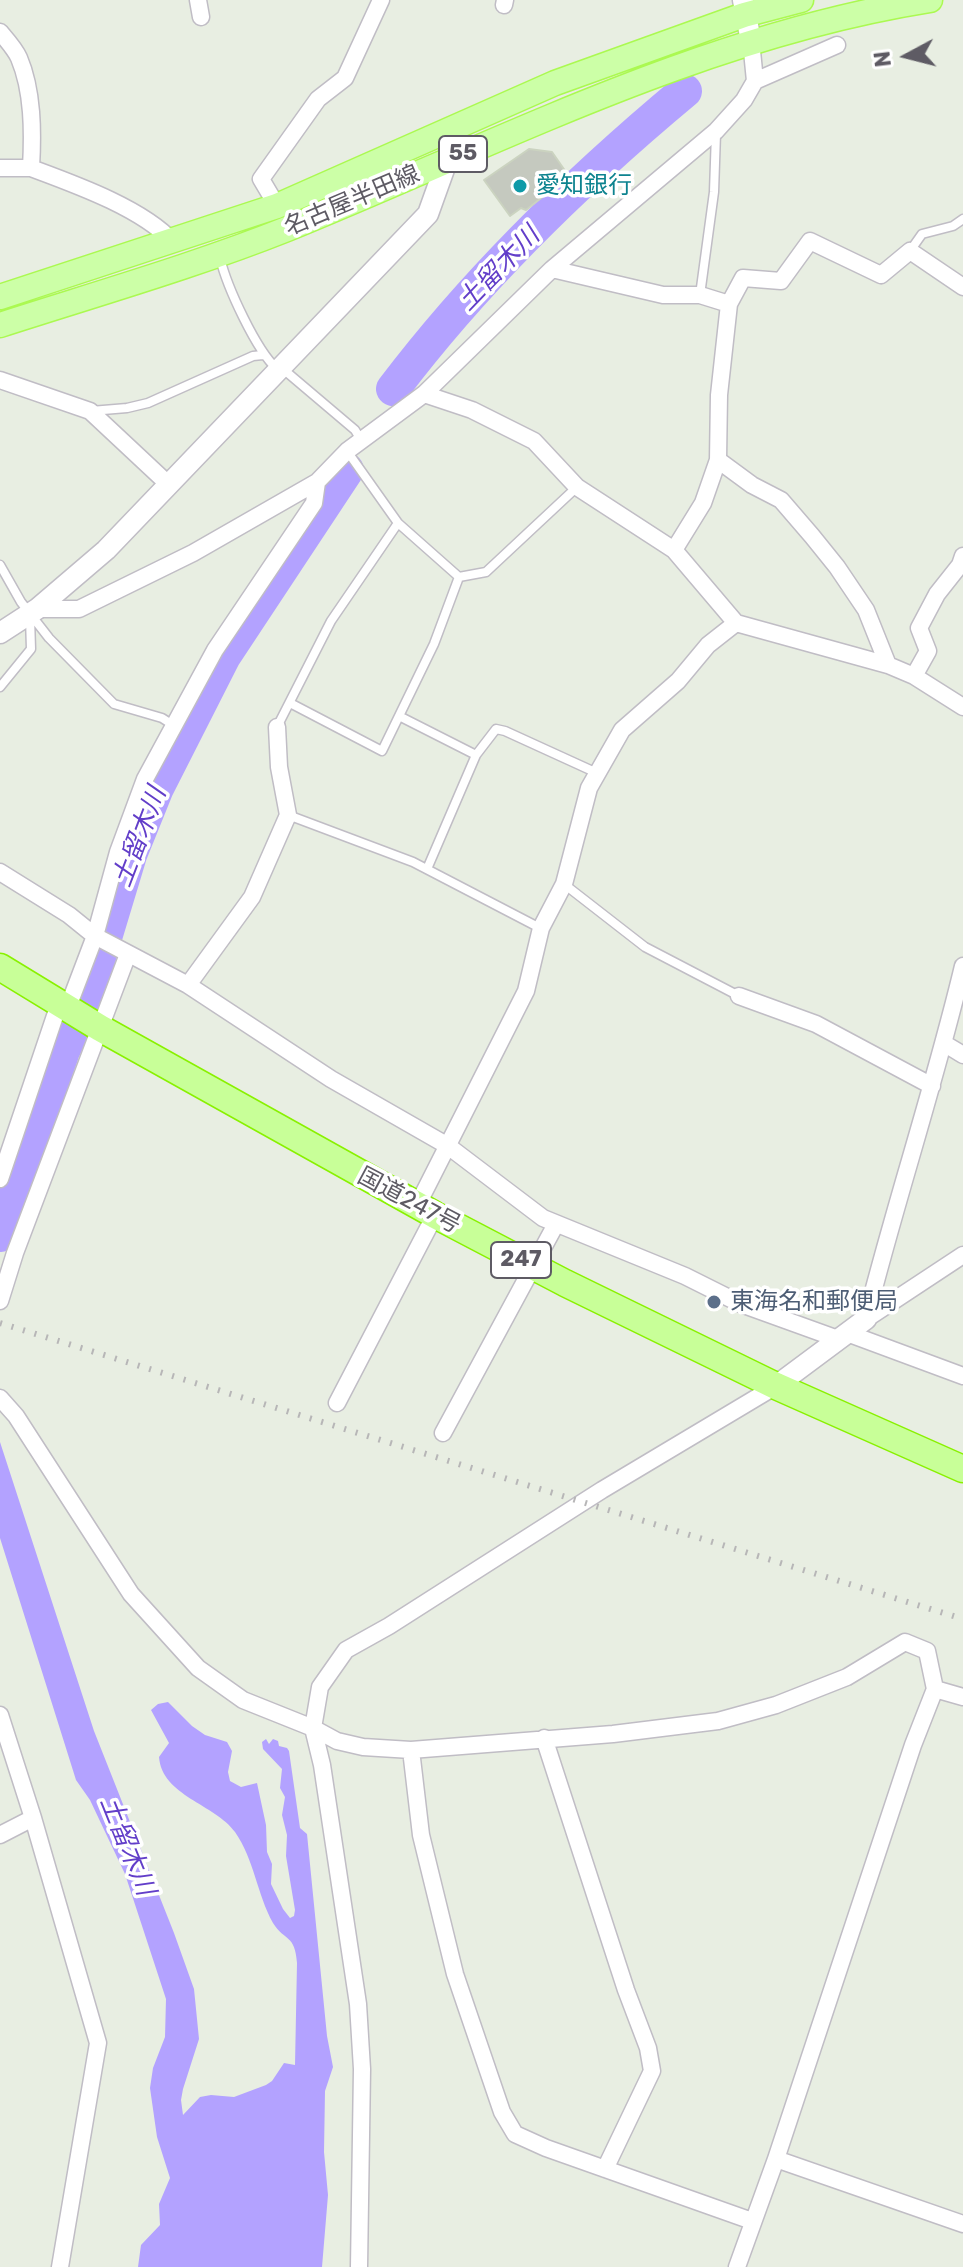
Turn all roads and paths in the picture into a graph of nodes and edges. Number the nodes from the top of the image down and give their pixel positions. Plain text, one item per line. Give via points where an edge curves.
1 (381, 0) edge
2 (801, 0) edge
3 (930, 0) edge
4 (744, 8) edge
5 (0, 32) edge
6 (751, 41) junction
7 (837, 45) dead end
8 (755, 81) junction
9 (716, 131) junction
10 (447, 161) junction
11 (0, 168) edge
12 (31, 168) junction
13 (277, 206) junction
14 (963, 219) edge
15 (173, 242) junction
16 (910, 251) junction
17 (219, 253) junction
18 (552, 269) junction
19 (963, 287) edge
20 (700, 295) junction
21 (0, 297) edge
22 (729, 304) junction
23 (0, 325) edge
24 (273, 363) junction
25 (0, 380) edge
26 (424, 394) junction
27 (90, 411) junction
28 (361, 441) junction
29 (347, 451) junction
30 (718, 460) junction
31 (317, 482) junction
32 (167, 483) junction
33 (577, 487) junction
34 (398, 523) junction
35 (674, 550) junction
36 (963, 556) edge
37 (0, 565) edge
38 (459, 577) junction
39 (33, 611) junction
40 (736, 623) junction
41 (0, 633) edge
42 (888, 665) junction
43 (914, 676) junction
44 (0, 687) edge
45 (290, 703) junction
46 (963, 707) edge
47 (399, 716) junction
48 (173, 725) junction
49 (277, 727) joint
50 (476, 755) junction
51 (597, 773) junction
52 (288, 815) junction
53 (427, 869) junction
54 (0, 872) edge
55 (564, 884) junction
56 (541, 928) junction
57 (95, 936) junction
58 (125, 952) junction
59 (963, 966) edge
60 (0, 967) edge
61 (188, 985) junction
62 (739, 996) joint
63 (64, 1004) junction
64 (97, 1025) junction
65 (945, 1044) junction
66 (963, 1055) edge
67 (932, 1086) junction
68 (448, 1146) junction
69 (0, 1179) edge
70 (426, 1211) junction
71 (556, 1224) junction
72 (963, 1255) edge
73 (534, 1267) junction
74 (0, 1301) edge
75 (866, 1319) junction
76 (842, 1336) junction
77 (963, 1376) edge
78 (776, 1386) junction
79 (0, 1398) edge
80 (337, 1403) dead end
81 (443, 1433) dead end
82 (963, 1469) edge
83 (935, 1689) junction
84 (963, 1697) edge
85 (0, 1715) edge
86 (313, 1728) junction
87 (544, 1738) junction
88 (411, 1750) junction
89 (33, 1818) junction
90 (0, 1835) edge
91 (776, 2159) junction
92 (605, 2169) junction
93 (752, 2221) junction
94 (963, 2224) edge
95 (60, 2267) edge
96 (359, 2267) edge
97 (737, 2267) edge

1 - 13 street via 345,78 318,99 261,179
2 - 4 main road, 名古屋半田線 / 55
3 - 6 main road, 名古屋半田線 / 55 via 870,9
4 - 6 street
4 - 13 main road, 名古屋半田線 / 55 via 555,83
5 - 12 street via 19,57 27,90 34,131
6 - 8 street
6 - 10 main road, 名古屋半田線 / 55 via 657,73
7 - 8 street
8 - 9 street
9 - 18 street
9 - 20 lane
10 - 17 main road, 名古屋半田線 / 55
10 - 24 street via 428,214
11 - 12 street
12 - 15 street via 92,191 163,230
13 - 15 main road, 名古屋半田線 / 55
14 - 16 lane via 922,234
15 - 21 main road, 名古屋半田線 / 55
16 - 19 street
16 - 22 street via 881,275 810,241 781,281 743,278
17 - 23 main road, 名古屋半田線 / 55
17 - 24 lane via 224,273
18 - 20 street via 663,295
18 - 26 street
20 - 22 street
22 - 30 street
24 - 27 lane via 253,356 148,403
24 - 28 lane via 355,430
24 - 32 street
25 - 27 street
26 - 28 street
26 - 33 street via 472,410 534,441
27 - 32 street
28 - 29 street
29 - 31 street
29 - 34 lane
30 - 35 street via 703,503
30 - 42 street via 781,500 812,536 866,610
31 - 39 street via 193,553 79,609
31 - 48 street via 314,503 215,650
32 - 39 street via 106,550
33 - 35 street
33 - 38 lane via 486,572
34 - 38 lane
34 - 45 lane via 331,621
35 - 40 street
36 - 43 street via 919,628 928,651
37 - 39 lane
38 - 47 lane
39 - 41 street
39 - 44 lane via 31,649
39 - 48 lane via 49,638 114,704
40 - 42 street
40 - 51 street via 622,730
42 - 43 street
43 - 46 street
45 - 47 lane via 382,751
45 - 49 lane
47 - 50 lane
48 - 57 street via 145,779 118,852
49 - 52 street
50 - 51 lane via 496,729
50 - 53 lane
51 - 55 street
52 - 53 lane
52 - 61 street via 252,897
53 - 56 lane
54 - 57 street
55 - 56 street
55 - 62 lane via 645,947
56 - 68 street via 526,991
57 - 58 street
57 - 63 street
58 - 61 street
58 - 64 street
59 - 65 street
60 - 63 highway, 国道247号 / 247
61 - 68 street via 331,1079
62 - 67 street via 816,1024
63 - 64 highway, 国道247号 / 247
63 - 69 street
64 - 70 highway, 国道247号 / 247
64 - 74 street
65 - 66 street
65 - 67 street
67 - 75 street
68 - 70 street
68 - 71 street
70 - 73 highway, 国道247号 / 247
70 - 80 street
71 - 73 street
71 - 76 street via 741,1304
72 - 75 street
73 - 78 highway, 国道247号 / 247
73 - 81 street
75 - 76 street
76 - 77 street
76 - 78 street
78 - 82 highway, 国道247号 / 247
78 - 86 street via 346,1650 320,1687
79 - 86 street via 131,1594 198,1668 243,1700
83 - 84 street
83 - 87 street via 927,1651 905,1642 847,1677 718,1721
83 - 91 street
85 - 89 street
86 - 88 street via 363,1747
86 - 96 street via 358,2004
87 - 88 street
87 - 92 street via 652,2071
88 - 92 street via 421,1835 455,1974 502,2112 515,2134
89 - 90 street
89 - 95 street via 98,2043
91 - 93 street
91 - 94 street
92 - 93 street
93 - 97 street

